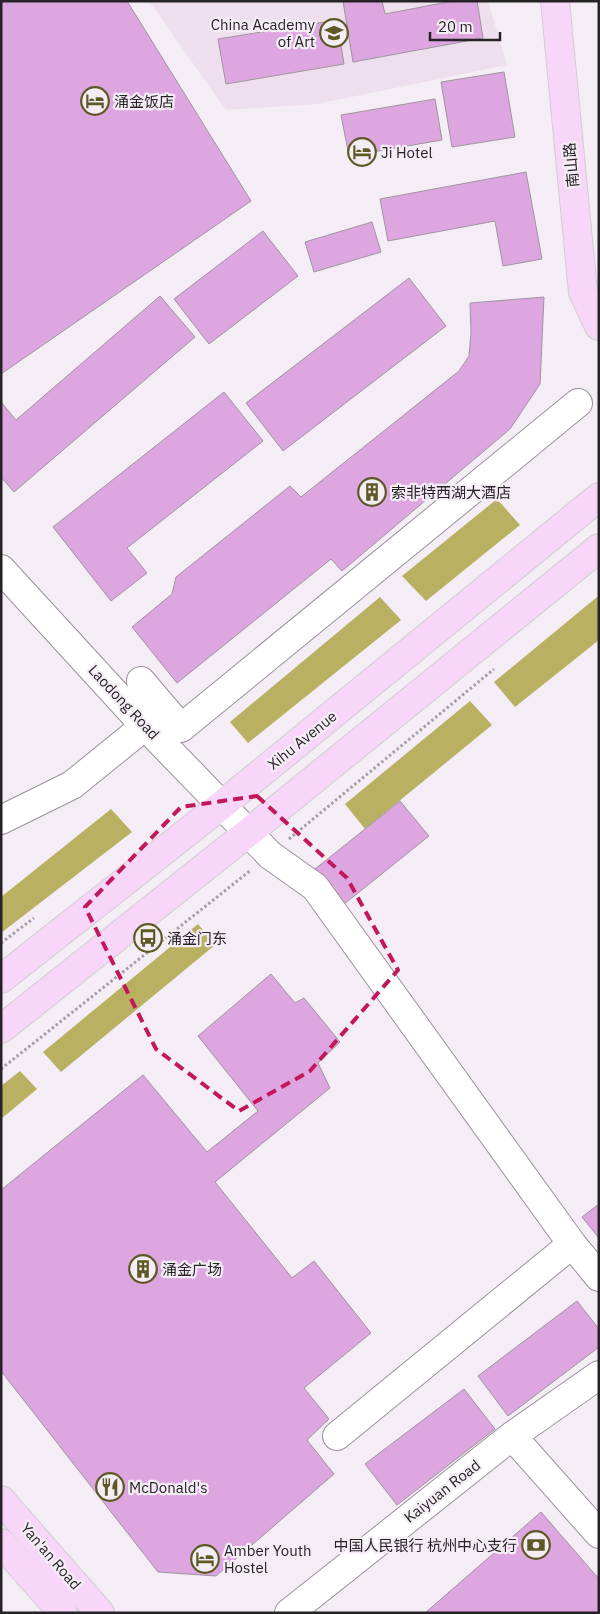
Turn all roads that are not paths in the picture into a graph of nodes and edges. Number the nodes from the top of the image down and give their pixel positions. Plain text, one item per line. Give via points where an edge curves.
1 (555, 1) edge
2 (599, 326) edge
3 (578, 403) dead end
4 (599, 497) edge
5 (599, 548) edge
6 (1, 569) edge
7 (120, 698) junction
8 (146, 726) junction
9 (223, 804) junction
10 (1, 820) edge
11 (249, 832) junction
12 (1, 979) edge
13 (1, 1029) edge
14 (572, 1244) junction
15 (599, 1277) edge
16 (599, 1375) edge
17 (337, 1436) dead end
18 (512, 1436) junction
19 (1, 1500) edge
20 (599, 1534) edge
21 (1, 1543) edge
22 (63, 1613) edge
23 (100, 1613) edge
24 (289, 1613) edge

1 - 2 main road, 南山路 via 582,292
3 - 7 street via 181,728 150,674
4 - 9 main road, Xihu Avenue
5 - 11 main road
6 - 7 street, Laodong Road
7 - 8 street, Laodong Road
8 - 9 street, Laodong Road
8 - 10 street via 72,785
9 - 11 street, Laodong Road
9 - 12 main road, Xihu Avenue
11 - 13 main road
11 - 14 street, Laodong Road via 270,854 315,887
14 - 15 street, Laodong Road
14 - 17 street
16 - 18 street, Kaiyuan Road
18 - 20 street
18 - 24 street, Kaiyuan Road
19 - 23 main road, Yan'an Road
21 - 22 main road, Yan'an Road

